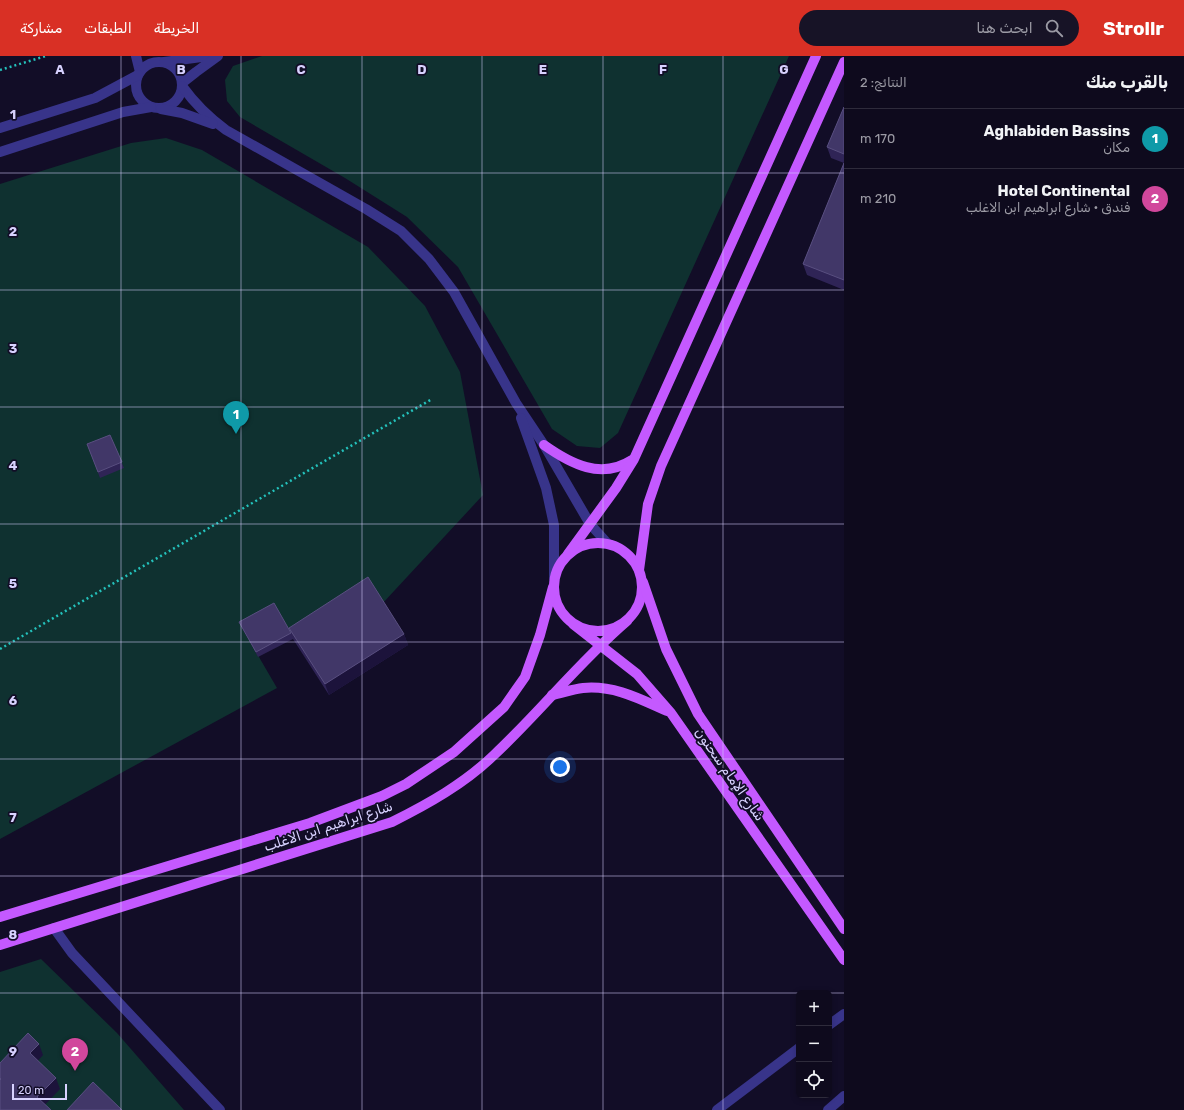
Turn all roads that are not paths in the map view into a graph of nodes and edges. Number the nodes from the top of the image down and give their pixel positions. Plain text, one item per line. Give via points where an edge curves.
1 (136, 56) edge
2 (210, 56) edge
3 (218, 56) edge
4 (816, 56) edge
5 (156, 60) edge
6 (844, 62) edge
7 (139, 73) junction
8 (182, 85) junction
9 (155, 108) junction
10 (0, 128) edge
11 (226, 130) junction
12 (0, 152) edge
13 (516, 403) junction
14 (544, 445) junction
15 (634, 459) junction
16 (590, 524) junction
17 (608, 544) junction
18 (568, 554) junction
19 (639, 570) junction
20 (554, 582) junction
21 (643, 582) junction
22 (627, 621) junction
23 (572, 624) junction
24 (599, 645) junction
25 (552, 695) junction
26 (670, 713) junction
27 (0, 917) edge
28 (54, 928) junction
29 (844, 929) edge
30 (0, 944) edge
31 (844, 960) edge
32 (844, 1014) edge
33 (832, 1023) edge
34 (796, 1050) edge
35 (844, 1096) edge
36 (220, 1110) edge
37 (717, 1110) edge
38 (828, 1110) edge

1 - 7 street
2 - 5 street
3 - 8 street
4 - 15 main road
5 - 7 street
5 - 8 street via 176,70
6 - 19 main road via 661,466 648,504
7 - 9 street via 136,83 139,98
7 - 10 street via 95,98
8 - 9 street via 178,99 166,108
8 - 11 street via 194,103
9 - 11 street via 182,113
9 - 12 street via 123,112
11 - 13 street via 366,208 401,231 429,259 454,292
13 - 14 street
13 - 20 street via 546,488 554,525
14 - 15 main road via 594,470 619,467
14 - 16 street
15 - 16 main road
16 - 17 street
16 - 18 main road
17 - 18 main road via 580,546
17 - 19 main road via 621,549 632,558
18 - 20 main road via 559,565
19 - 21 main road
20 - 23 main road via 555,601 562,614
20 - 27 main road, شارع ابراهيم ابن الاغلب via 540,635 525,677 504,707 454,752 406,784 382,796 310,823
21 - 22 main road via 642,597
21 - 29 main road, شارع الإمام سحنون via 676,673 698,714
22 - 23 main road via 614,629 600,632
22 - 24 main road, شارع ابراهيم ابن الاغلب
23 - 24 main road, شارع الإمام سحنون
24 - 25 main road, شارع ابراهيم ابن الاغلب
24 - 26 main road, شارع الإمام سحنون via 637,674
25 - 26 main road via 583,688 608,688 634,695
25 - 28 main road, شارع ابراهيم ابن الاغلب via 493,756 437,799 392,822
26 - 31 main road, شارع الإمام سحنون
28 - 30 main road, شارع ابراهيم ابن الاغلب
28 - 36 street via 72,953
32 - 33 street
34 - 37 street
35 - 38 street

